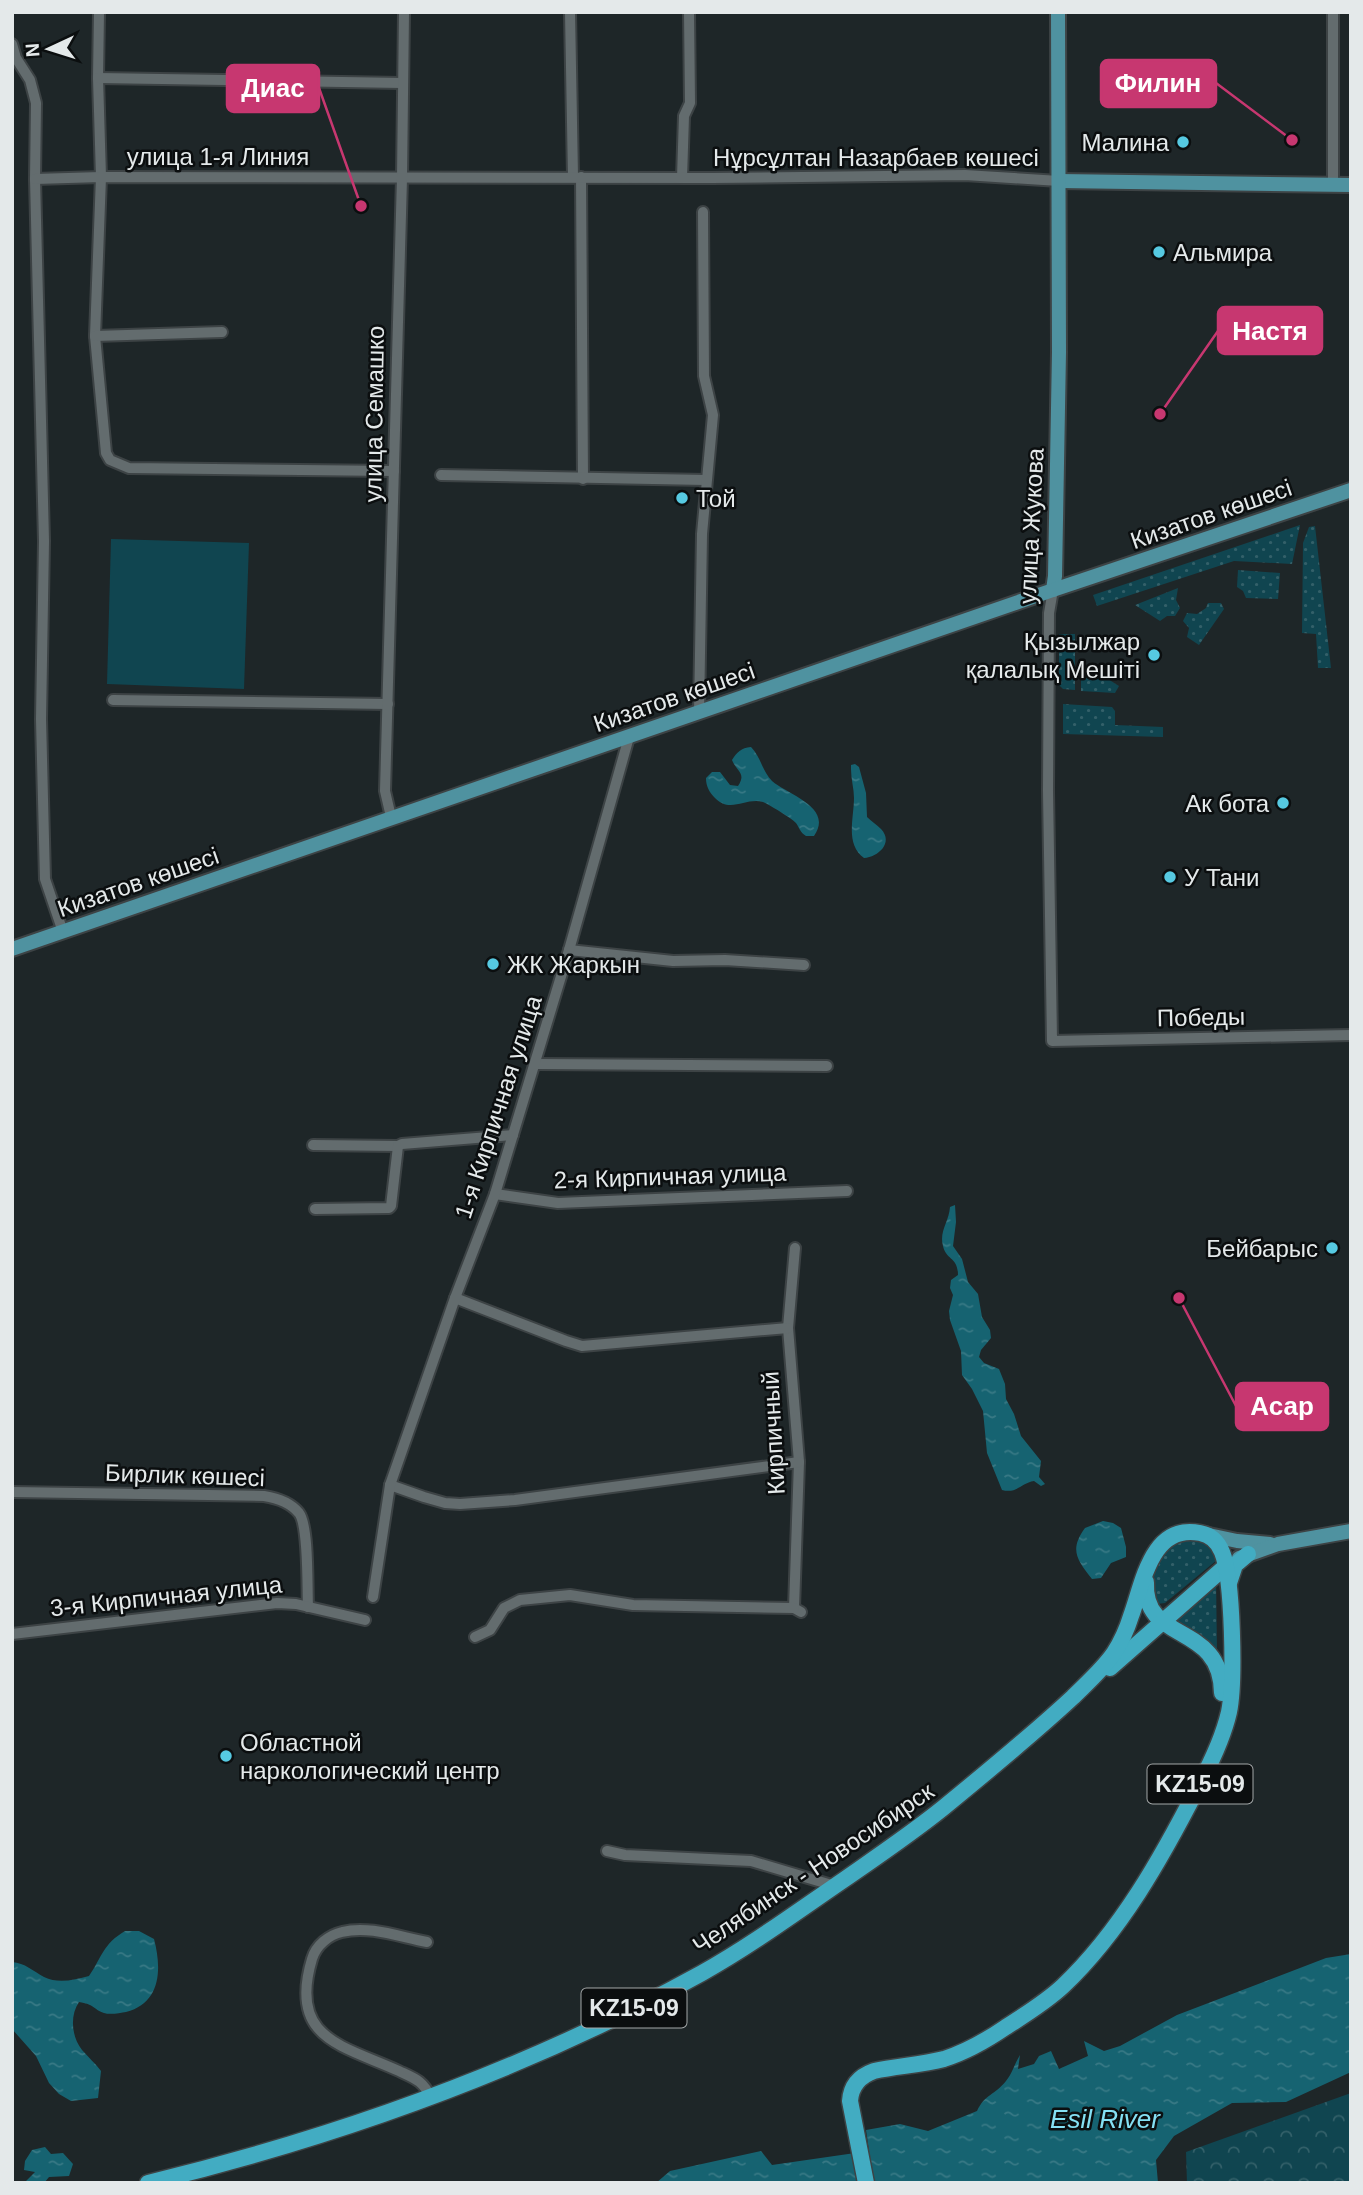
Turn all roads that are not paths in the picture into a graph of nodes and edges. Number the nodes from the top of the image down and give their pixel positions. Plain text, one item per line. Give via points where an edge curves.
1 (99, 12) edge
2 (404, 12) edge
3 (570, 12) edge
4 (689, 12) edge
5 (1058, 12) edge
6 (1333, 12) edge
7 (12, 44) edge
8 (98, 79) junction
9 (402, 83) junction
10 (101, 177) junction
11 (577, 177) junction
12 (401, 178) junction
13 (682, 178) junction
14 (35, 179) junction
15 (1059, 181) junction
16 (1333, 184) junction
17 (1351, 184) edge
18 (704, 212) dead end
19 (222, 331) dead end
20 (95, 336) junction
21 (394, 471) junction
22 (441, 475) dead end
23 (583, 479) junction
24 (706, 480) junction
25 (1351, 490) edge
26 (1053, 590) junction
27 (113, 700) dead end
28 (388, 704) junction
29 (699, 713) junction
30 (629, 737) junction
31 (391, 817) junction
32 (63, 932) junction
33 (12, 949) edge
34 (569, 950) junction
35 (804, 965) dead end
36 (1351, 1035) edge
37 (1052, 1041) joint
38 (536, 1064) junction
39 (827, 1066) dead end
40 (513, 1135) junction
41 (313, 1145) dead end
42 (398, 1146) junction
43 (847, 1191) dead end
44 (495, 1194) junction
45 (316, 1209) dead end
46 (795, 1248) dead end
47 (455, 1298) junction
48 (788, 1328) junction
49 (799, 1462) junction
50 (390, 1485) junction
51 (12, 1492) edge
52 (1351, 1531) edge
53 (1203, 1534) junction
54 (1278, 1544) junction
55 (1248, 1554) junction
56 (1149, 1562) junction
57 (1226, 1566) junction
58 (1229, 1596) junction
59 (373, 1597) dead end
60 (1147, 1600) junction
61 (1185, 1602) junction
62 (308, 1607) junction
63 (365, 1620) dead end
64 (1162, 1622) junction
65 (12, 1634) edge
66 (475, 1637) dead end
67 (1056, 1712) junction
68 (607, 1851) dead end
69 (835, 1886) junction
70 (427, 1942) dead end
71 (1077, 1972) junction
72 (430, 2097) junction
73 (148, 2183) edge
74 (866, 2183) edge

1 - 8 street
2 - 9 street, улица Семашко
3 - 11 street
4 - 13 street via 691,103 684,116
5 - 15 main road, улица Жукова
6 - 16 street
7 - 14 street via 36,103
8 - 9 street
8 - 10 street
9 - 12 street, улица Семашко
10 - 12 street, улица 1-я Линия
10 - 14 street, улица 1-я Линия
10 - 20 street
11 - 12 street, Нұрсұлтан Назарбаев көшесі
11 - 13 street, Нұрсұлтан Назарбаев көшесі
11 - 23 street
12 - 21 street, улица Семашко
13 - 15 street, Нұрсұлтан Назарбаев көшесі via 965,175
14 - 32 street via 46,879
15 - 16 main road, Нұрсұлтан Назарбаев көшесі
15 - 26 main road, улица Жукова
16 - 17 main road, Нұрсұлтан Назарбаев көшесі
18 - 24 street via 704,376 713,415
19 - 20 street
20 - 21 street via 104,444 110,460 118,465
21 - 28 street, улица Семашко
22 - 23 street
23 - 24 street
24 - 29 street
25 - 26 main road, Кизатов көшесі
26 - 29 main road, Кизатов көшесі
26 - 37 street, улица Жукова via 1048,782
27 - 28 street
28 - 31 street, улица Семашко via 386,791
29 - 30 main road, Кизатов көшесі
30 - 31 main road, Кизатов көшесі
30 - 34 street, 1-я Кирпичная улица
31 - 32 main road, Кизатов көшесі
32 - 33 main road, Кизатов көшесі
34 - 35 street via 673,961
34 - 38 street, 1-я Кирпичная улица
36 - 37 street, Победы
38 - 39 street
38 - 40 street, 1-я Кирпичная улица
40 - 42 street
40 - 44 street, 1-я Кирпичная улица
41 - 42 street
42 - 45 street via 389,1208
43 - 44 street, 2-я Кирпичная улица via 568,1203
44 - 47 street, 1-я Кирпичная улица
46 - 48 street, Кирпичный
47 - 48 street via 583,1346
47 - 50 street, 1-я Кирпичная улица
48 - 49 street, Кирпичный
49 - 50 street via 460,1504
49 - 66 street, Кирпичный via 798,1610 633,1605 570,1595 520,1600 504,1608 490,1630
50 - 59 street, 1-я Кирпичная улица
51 - 62 street, Бирлик көшесі via 264,1496 285,1501 304,1525
52 - 54 main road
53 - 54 main road
53 - 56 highway, Челябинск - Новосибирск / KZ15-09 via 1168,1539
53 - 57 highway, KZ15-09 via 1219,1546
54 - 55 main road
55 - 57 main road
55 - 58 highway via 1232,1571
56 - 60 highway
56 - 67 highway, Челябинск - Новосибирск / KZ15-09 via 1129,1623 1112,1656
57 - 58 highway, KZ15-09
57 - 61 highway, KZ15-09
58 - 71 highway, KZ15-09 via 1231,1693 1219,1745 1125,1912
60 - 61 highway via 1164,1610
60 - 64 highway
61 - 64 highway, KZ15-09
62 - 63 street, 3-я Кирпичная улица
62 - 65 street, 3-я Кирпичная улица via 277,1603
64 - 67 highway, KZ15-09
64 - 71 highway, KZ15-09 via 1202,1646 1215,1660 1222,1680 1222,1706 1192,1780 1138,1883
67 - 69 highway, Челябинск - Новосибирск / KZ15-09 via 938,1812
68 - 69 street via 751,1861
69 - 72 highway, Челябинск - Новосибирск / KZ15-09 via 768,1933 691,1978 544,2052
70 - 72 street via 368,1930 331,1934 313,1954 307,1987 311,2020 321,2033 345,2049 416,2078
71 - 74 highway, KZ15-09 via 1044,2002 984,2041 943,2059 866,2074 850,2096
72 - 73 highway, Челябинск - Новосибирск / KZ15-09 via 364,2122

